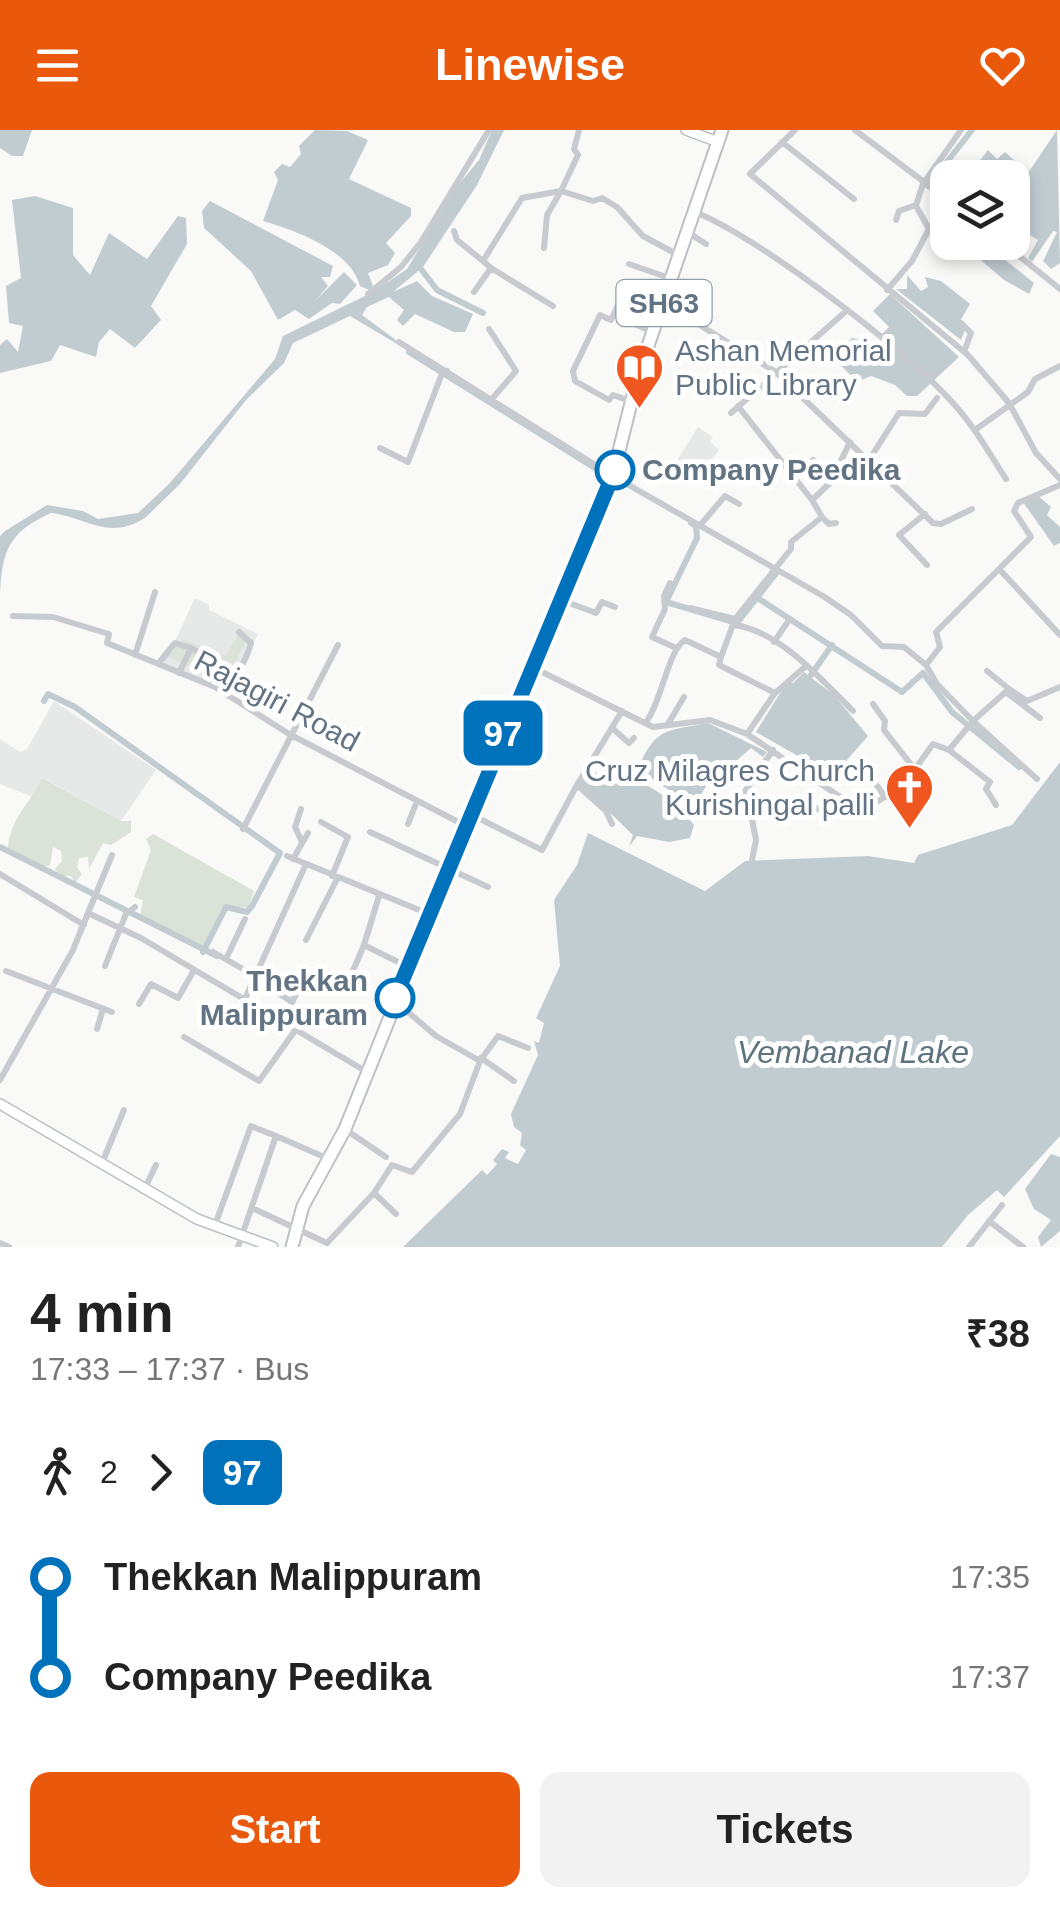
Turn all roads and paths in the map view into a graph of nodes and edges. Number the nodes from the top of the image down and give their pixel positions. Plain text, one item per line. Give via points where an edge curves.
1 (489, 130) edge
2 (579, 130) edge
3 (686, 130) edge
4 (795, 130) edge
5 (855, 130) edge
6 (960, 130) edge
7 (720, 136) edge
8 (782, 142) junction
9 (924, 182) junction
10 (930, 186) edge
11 (561, 191) junction
12 (854, 199) dead end
13 (916, 205) junction
14 (695, 212) junction
15 (896, 220) dead end
16 (454, 231) dead end
17 (689, 233) junction
18 (706, 244) dead end
19 (544, 248) dead end
20 (681, 257) junction
21 (483, 260) junction
22 (1024, 260) edge
23 (629, 264) dead end
24 (491, 268) junction
25 (673, 280) junction
26 (1060, 289) edge
27 (887, 290) junction
28 (474, 292) dead end
29 (368, 294) dead end
30 (620, 300) dead end
31 (664, 303) junction
32 (553, 306) dead end
33 (846, 312) junction
34 (614, 314) junction
35 (961, 323) dead end
36 (489, 330) dead end
37 (654, 332) junction
38 (400, 342) dead end
39 (964, 352) junction
40 (1060, 366) edge
41 (776, 372) junction
42 (443, 374) junction
43 (937, 398) dead end
44 (492, 399) junction
45 (631, 402) junction
46 (1009, 403) junction
47 (975, 430) junction
48 (850, 442) junction
49 (380, 448) dead end
50 (812, 460) dead end
51 (869, 460) junction
52 (835, 474) junction
53 (1006, 479) dead end
54 (612, 480) junction
55 (1060, 482) edge
56 (812, 500) junction
57 (739, 504) dead end
58 (972, 508) dead end
59 (925, 514) junction
60 (822, 516) junction
61 (702, 523) junction
62 (836, 523) dead end
63 (927, 565) dead end
64 (776, 568) junction
65 (1001, 571) junction
66 (670, 583) dead end
67 (155, 592) dead end
68 (560, 600) junction
69 (614, 607) dead end
70 (690, 608) dead end
71 (13, 616) dead end
72 (789, 620) dead end
73 (735, 622) junction
74 (239, 632) dead end
75 (1060, 635) edge
76 (774, 642) junction
77 (338, 645) dead end
78 (191, 648) junction
79 (676, 648) junction
80 (200, 653) dead end
81 (135, 655) junction
82 (721, 657) junction
83 (158, 664) junction
84 (926, 665) junction
85 (531, 666) junction
86 (809, 669) junction
87 (987, 671) dead end
88 (179, 673) junction
89 (215, 687) junction
90 (1060, 687) edge
91 (1008, 691) junction
92 (775, 693) junction
93 (684, 696) dead end
94 (873, 704) dead end
95 (853, 711) dead end
96 (622, 712) junction
97 (1040, 718) dead end
98 (646, 722) junction
99 (971, 723) junction
100 (668, 725) junction
101 (612, 728) junction
102 (289, 734) junction
103 (747, 734) junction
104 (634, 738) dead end
105 (773, 750) junction
106 (949, 750) junction
107 (596, 754) junction
108 (606, 758) dead end
109 (913, 767) junction
110 (1036, 778) dead end
111 (875, 783) dead end
112 (577, 785) junction
113 (886, 796) junction
114 (841, 799) junction
115 (418, 801) junction
116 (804, 801) dead end
117 (996, 805) dead end
118 (301, 809) dead end
119 (468, 820) junction
120 (320, 822) dead end
121 (408, 824) dead end
122 (612, 824) dead end
123 (244, 829) dead end
124 (370, 832) dead end
125 (308, 833) dead end
126 (302, 842) junction
127 (112, 855) dead end
128 (752, 860) dead end
129 (306, 864) junction
130 (451, 870) junction
131 (0, 874) edge
132 (334, 878) junction
133 (488, 887) dead end
134 (379, 896) junction
135 (130, 910) dead end
136 (88, 913) junction
137 (430, 914) junction
138 (246, 919) dead end
139 (84, 925) junction
140 (121, 927) junction
141 (306, 940) dead end
142 (364, 945) junction
143 (214, 952) dead end
144 (226, 959) junction
145 (105, 966) dead end
146 (408, 968) junction
147 (6, 971) dead end
148 (193, 972) junction
149 (256, 978) junction
150 (350, 980) dead end
151 (300, 985) dead end
152 (52, 988) junction
153 (394, 1000) junction
154 (244, 1002) junction
155 (139, 1004) dead end
156 (103, 1009) junction
157 (112, 1012) dead end
158 (282, 1024) junction
159 (97, 1029) dead end
160 (294, 1032) junction
161 (184, 1037) dead end
162 (528, 1048) dead end
163 (480, 1059) junction
164 (367, 1072) junction
165 (0, 1080) edge
166 (514, 1081) dead end
167 (1, 1107) edge
168 (124, 1110) dead end
169 (345, 1129) junction
170 (276, 1136) junction
171 (386, 1157) dead end
172 (329, 1159) junction
173 (102, 1163) junction
174 (156, 1165) dead end
175 (144, 1189) junction
176 (374, 1193) junction
177 (1002, 1206) dead end
178 (252, 1208) junction
179 (396, 1214) dead end
180 (989, 1222) junction
181 (215, 1225) junction
182 (296, 1227) junction
183 (239, 1241) edge
184 (0, 1243) edge
185 (9, 1247) edge
186 (273, 1247) edge
187 (292, 1247) edge
188 (969, 1247) edge
189 (1023, 1247) edge

1 - 29 street via 422,242
2 - 11 street via 578,155
3 - 7 main road
4 - 8 street
5 - 9 street
6 - 9 street
7 - 14 main road, SH63
8 - 12 street
8 - 27 street via 750,174
9 - 10 street
9 - 13 street
11 - 19 street via 547,216
11 - 20 street via 593,202 602,198 643,236
11 - 21 street via 522,198
13 - 15 street
13 - 27 street via 929,229
14 - 17 main road, SH63
14 - 33 street via 722,223
16 - 21 street
17 - 18 street
17 - 20 main road, SH63
20 - 25 main road, SH63
21 - 24 street
22 - 26 street
23 - 25 street
24 - 28 street
24 - 32 street
25 - 31 main road, SH63
27 - 39 street
30 - 34 street
31 - 37 main road, SH63
31 - 41 street
33 - 41 street
33 - 47 street via 937,387
34 - 37 street
34 - 45 street via 611,320 600,316 573,372 593,394
35 - 39 street via 972,333
36 - 44 street via 516,371
37 - 45 main road, SH63
38 - 42 street
39 - 46 street
40 - 46 street
41 - 48 street
41 - 56 street via 734,410
42 - 44 street
42 - 49 street via 408,462
43 - 51 street via 925,414 899,413
44 - 54 street
45 - 54 main road, SH63
46 - 47 street
46 - 55 street
47 - 53 street
48 - 51 street
48 - 52 street
50 - 52 street
51 - 59 street
52 - 56 street
54 - 61 street
54 - 68 main road, SH63
55 - 65 street via 1018,503 1014,512 1031,537
56 - 60 street
57 - 61 street via 724,496
58 - 59 street via 938,524
59 - 63 street via 900,535
60 - 62 street
60 - 64 street via 792,539
61 - 64 street
64 - 73 street
64 - 84 street via 851,615 882,646 904,647
65 - 75 street
65 - 84 street via 936,632 940,648
66 - 79 street via 652,637
67 - 81 street
68 - 69 street via 596,614 602,602
68 - 85 main road, SH63
70 - 73 street
71 - 81 street, Rajagiri Road via 87,626
72 - 76 street
73 - 76 street
73 - 82 street
74 - 89 street via 251,643 248,654 230,681
76 - 86 street
77 - 102 street
78 - 80 street
78 - 83 street via 175,643
78 - 88 street
79 - 82 street via 685,640
79 - 98 street via 666,686
81 - 83 street, Rajagiri Road
82 - 92 street via 719,665 728,672
83 - 88 street, Rajagiri Road
84 - 99 street
85 - 96 street
85 - 119 main road, SH63
86 - 92 street
86 - 95 street
87 - 91 street
88 - 89 street, Rajagiri Road
89 - 102 street, Rajagiri Road
90 - 91 street via 1027,701
91 - 97 street
91 - 99 street
92 - 103 street
93 - 100 street
94 - 109 street
96 - 98 street
96 - 101 street
98 - 100 street
99 - 106 street
99 - 110 street
100 - 103 street via 710,720
101 - 104 street via 630,742
101 - 107 street
102 - 115 street, Rajagiri Road
102 - 123 street
103 - 105 street
105 - 114 street
105 - 128 street via 735,806 752,819
106 - 109 street via 935,742
106 - 117 street via 990,782 986,788
107 - 108 street
107 - 112 street
109 - 113 street via 902,787
111 - 113 street
112 - 119 street, Rajagiri Road via 542,850
112 - 122 street
113 - 114 street via 861,811
114 - 116 street via 828,815
115 - 119 street, Rajagiri Road
115 - 121 street
118 - 126 street via 295,828
119 - 130 main road, SH63
120 - 132 street via 348,837
124 - 130 street
125 - 126 street
126 - 129 street via 290,858
127 - 136 street
129 - 132 street
129 - 149 street
130 - 133 street
130 - 137 main road, SH63
131 - 139 street
132 - 134 street
132 - 141 street
134 - 137 street
134 - 142 street
135 - 140 street
136 - 139 street
136 - 140 street
137 - 146 main road, SH63
138 - 144 street
139 - 152 street
140 - 145 street
140 - 148 street
142 - 146 street
142 - 150 street
143 - 144 street
144 - 149 street
146 - 153 main road, SH63
147 - 152 street
148 - 154 street
148 - 155 street via 178,998 151,984
149 - 154 street
151 - 158 street
152 - 156 street
152 - 165 street
153 - 163 street via 436,1036
153 - 164 main road, SH63
154 - 158 street
156 - 157 street
156 - 159 street
158 - 160 street
160 - 161 street via 258,1082
160 - 164 street
162 - 163 street via 498,1036
163 - 166 street
163 - 176 street via 460,1114 412,1172 392,1164
164 - 169 main road, SH63
167 - 173 main road
168 - 173 street
169 - 171 street
169 - 172 main road, SH63
170 - 172 street
170 - 178 street
170 - 181 street via 252,1126
172 - 182 main road, SH63
173 - 175 main road
174 - 175 street
175 - 181 main road
176 - 179 street
176 - 182 street via 327,1243
177 - 180 street
178 - 182 street
178 - 183 street
180 - 188 street
180 - 189 street
181 - 183 main road
182 - 187 main road, SH63
183 - 186 main road
184 - 185 street

